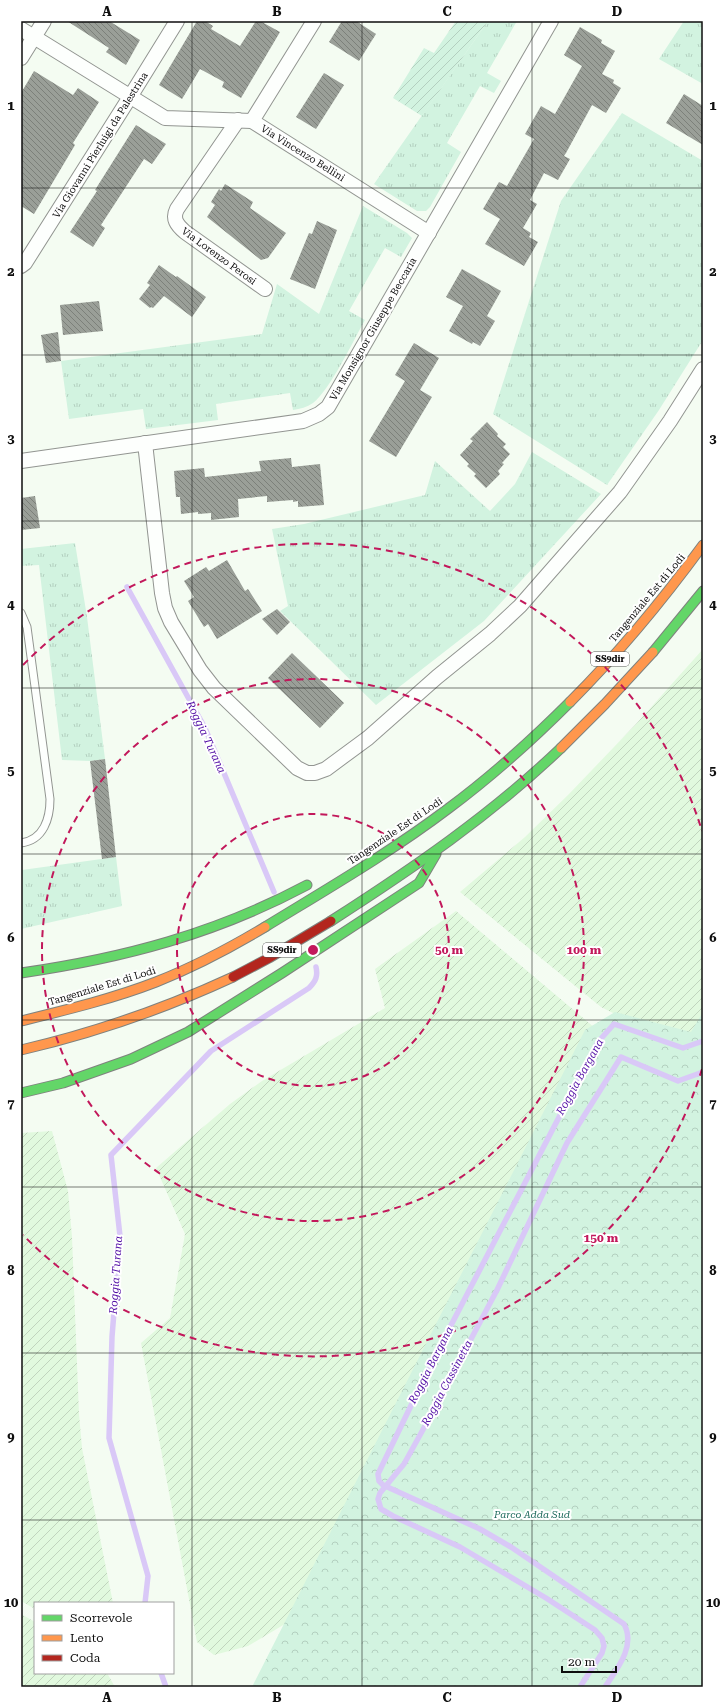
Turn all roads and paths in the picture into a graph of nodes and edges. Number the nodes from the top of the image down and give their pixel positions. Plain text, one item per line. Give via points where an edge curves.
1 (44, 21) edge
2 (177, 21) edge
3 (314, 21) edge
4 (551, 21) edge
5 (21, 29) edge
6 (34, 37) junction
7 (21, 58) edge
8 (130, 97) junction
9 (238, 120) junction
10 (252, 121) junction
11 (429, 233) junction
12 (21, 266) edge
13 (265, 289) dead end
14 (703, 369) edge
15 (145, 443) junction
16 (21, 461) edge
17 (703, 545) edge
18 (703, 591) edge
19 (21, 613) edge
20 (21, 843) edge
21 (399, 844) junction
22 (438, 850) junction
23 (369, 852) dead end
24 (316, 880) dead end
25 (21, 973) edge
26 (21, 1021) edge
27 (21, 1050) edge
28 (21, 1093) edge

1 - 6 street
2 - 8 street, Via Giovanni Pierluigi da Palestrina
3 - 10 street
4 - 11 street, Via Monsignor Giuseppe Beccaria
5 - 6 street, Via Vincenzo Bellini
6 - 7 street
6 - 8 street, Via Vincenzo Bellini
8 - 9 street, Via Vincenzo Bellini via 165,118
8 - 12 street, Via Giovanni Pierluigi da Palestrina
9 - 10 street, Via Vincenzo Bellini
9 - 13 street, Via Lorenzo Perosi via 174,215 175,221 185,232
10 - 11 street, Via Vincenzo Bellini
11 - 15 street, Via Monsignor Giuseppe Beccaria via 328,407 319,414 303,421
14 - 15 street via 620,492 520,606 368,738 315,773 307,773 297,768 214,688 171,622 162,593
15 - 16 street, Via Monsignor Giuseppe Beccaria
17 - 21 highway, Tangenziale Est di Lodi / SS9dir via 660,601 581,691 536,735 450,807
18 - 22 highway, SS9dir via 666,638 584,726 542,767
19 - 20 lane via 26,627 50,810 47,824 35,838
21 - 23 highway
21 - 26 highway, Tangenziale Est di Lodi / SS9dir via 257,933 207,959 156,982
22 - 27 highway, SS9dir via 318,929 217,984 163,1007 76,1037
22 - 28 highway via 419,883 188,1032 131,1059 63,1083
24 - 25 highway via 284,898 215,928 136,951 62,968

